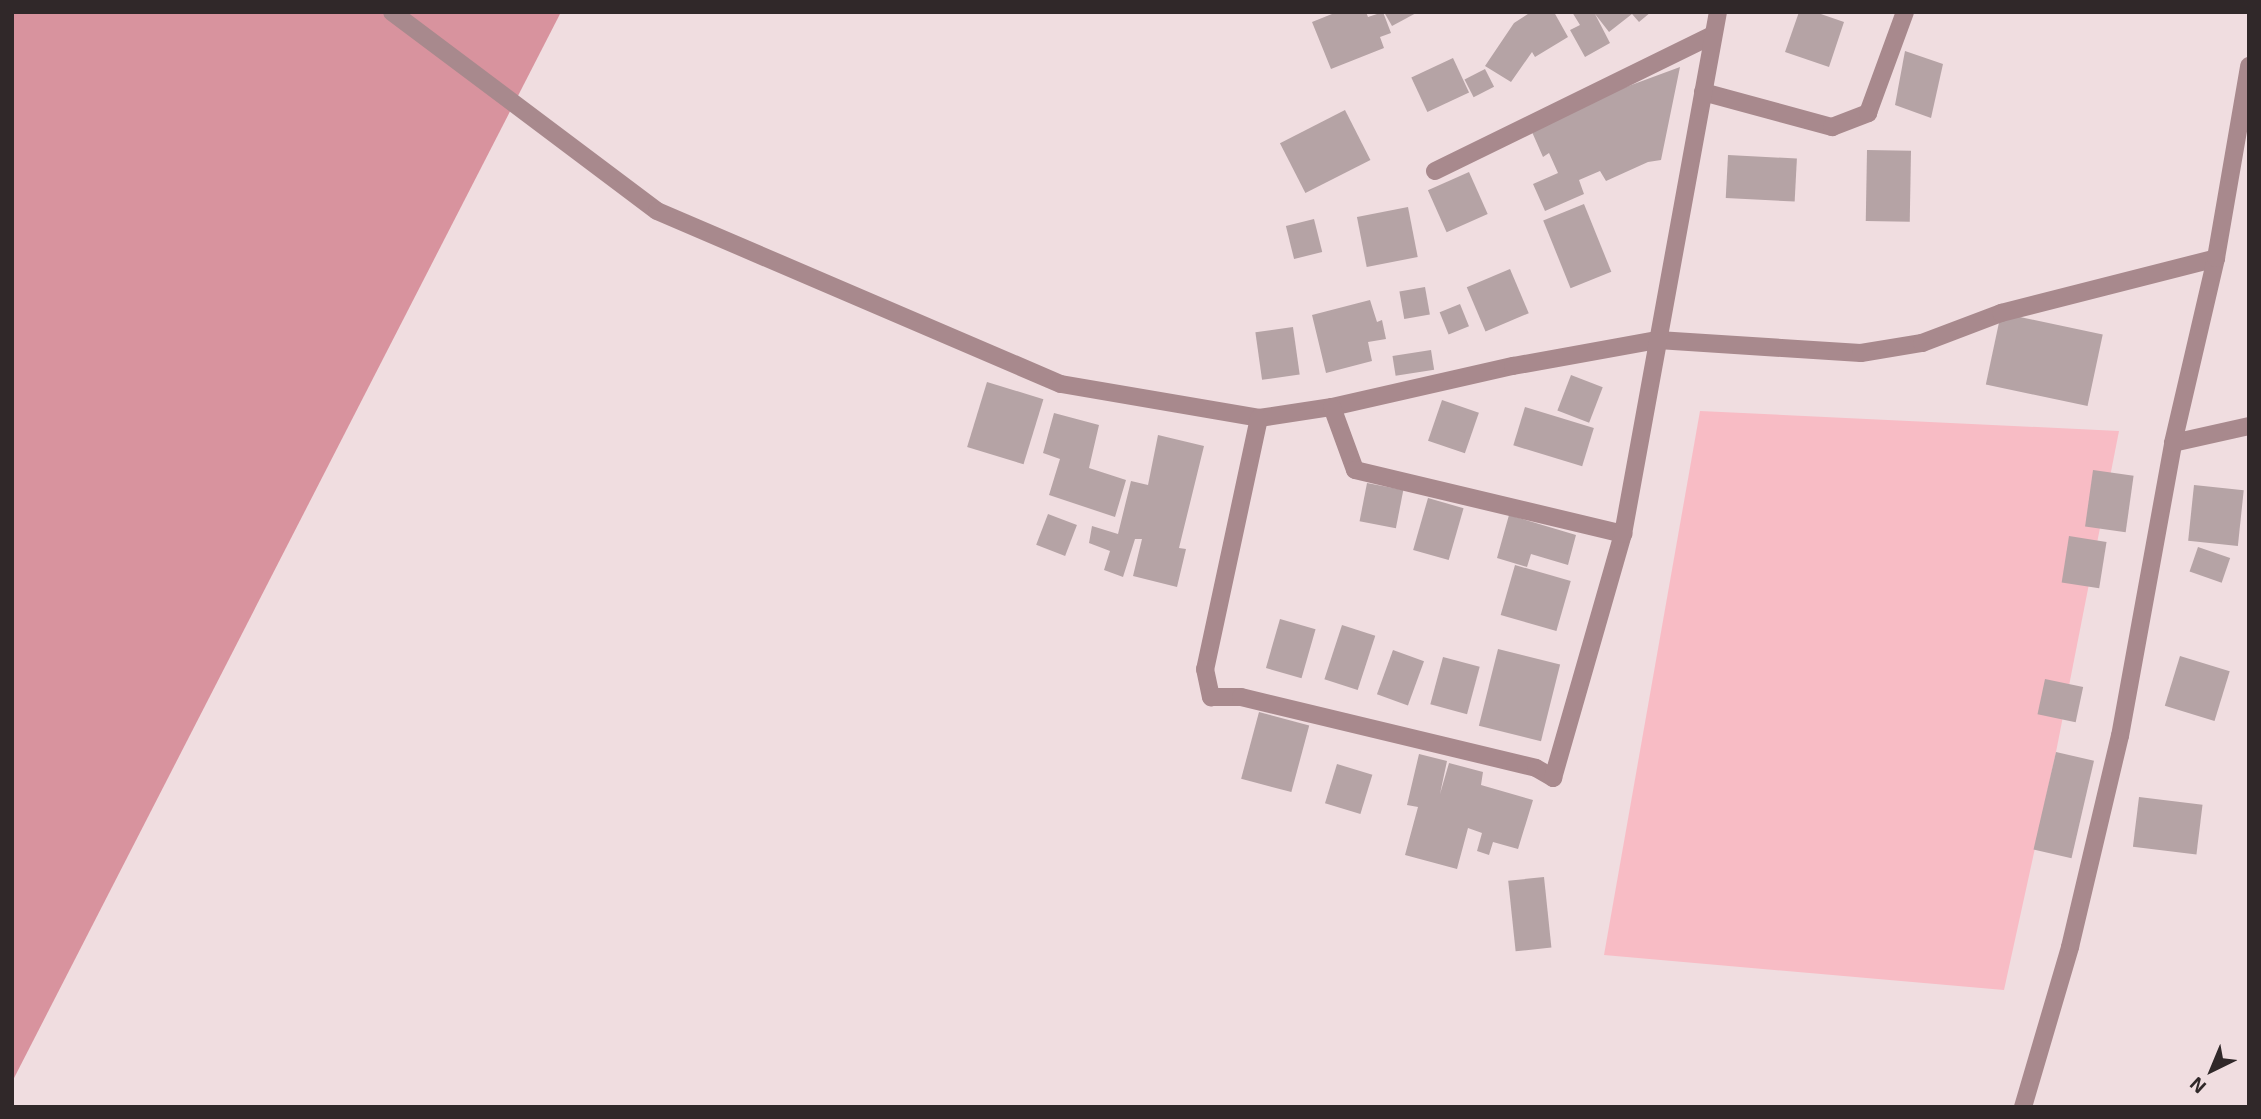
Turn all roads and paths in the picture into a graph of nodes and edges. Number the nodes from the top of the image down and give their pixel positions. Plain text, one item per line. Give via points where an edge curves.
1 (392, 12) edge
2 (1718, 12) edge
3 (1905, 12) edge
4 (1713, 35) junction
5 (2249, 66) edge
6 (1703, 92) junction
7 (1435, 171) dead end
8 (2216, 258) junction
9 (1658, 340) junction
10 (1332, 407) junction
11 (1259, 418) junction
12 (2249, 426) edge
13 (2173, 443) junction
14 (1623, 534) junction
15 (2023, 1107) edge

1 - 11 street via 657,211 1061,384
2 - 4 street
3 - 6 street via 1868,113 1832,127
4 - 6 street
4 - 7 street
5 - 8 street
6 - 9 street
8 - 9 street via 2001,313 1922,343 1861,353
8 - 13 street
9 - 10 street via 1513,366
9 - 14 street
10 - 11 street
10 - 14 street via 1355,470
11 - 14 street via 1205,669 1211,697 1241,697 1536,768 1553,778
12 - 13 street
13 - 15 street via 2120,736 2070,947

